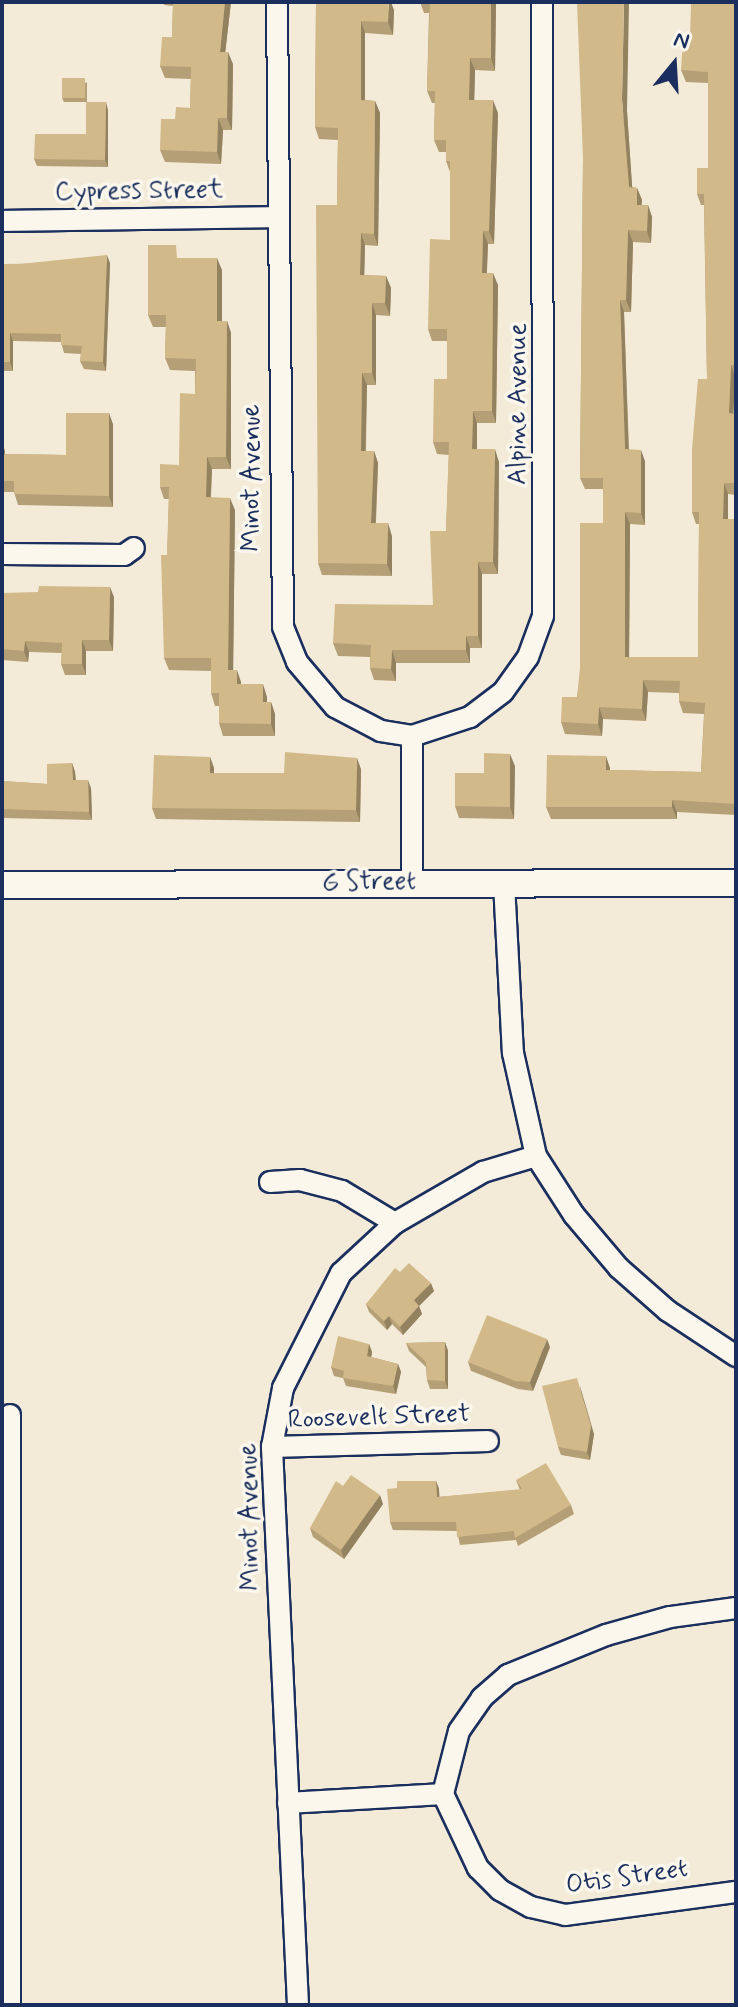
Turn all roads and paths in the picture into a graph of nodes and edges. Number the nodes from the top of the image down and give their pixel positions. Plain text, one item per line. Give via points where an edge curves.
1 (277, 2) edge
2 (542, 2) edge
3 (276, 217) junction
4 (2, 221) edge
5 (134, 548) dead end
6 (2, 554) edge
7 (412, 736) junction
8 (412, 882) junction
9 (504, 883) junction
10 (736, 883) edge
11 (2, 885) edge
12 (536, 1156) junction
13 (270, 1182) dead end
14 (395, 1223) junction
15 (736, 1356) edge
16 (10, 1415) dead end
17 (488, 1441) dead end
18 (272, 1447) junction
19 (736, 1608) edge
20 (443, 1794) junction
21 (288, 1803) junction
22 (736, 1892) edge
23 (10, 2005) edge
24 (298, 2005) edge

1 - 3 street, Minot Avenue
2 - 7 street, Alpine Avenue via 543,616 528,657 503,692 461,722
3 - 4 street, Cypress Street
3 - 7 street, Minot Avenue via 283,627 297,662 335,707 381,731
5 - 6 street via 124,555
7 - 8 street
8 - 9 street, G Street
8 - 11 street, G Street
9 - 10 street, G Street
9 - 12 street via 513,1053
12 - 14 street, Minot Avenue via 483,1172
12 - 15 street via 574,1215 619,1268 668,1311
13 - 14 street via 300,1180 342,1191
14 - 18 street, Minot Avenue via 341,1273 283,1388
16 - 23 street
17 - 18 street, Roosevelt Street
18 - 21 street, Minot Avenue
19 - 20 street via 670,1617 606,1635 508,1675 482,1698 459,1731
20 - 21 street
20 - 22 street, Otis Street via 478,1868 500,1890 538,1910 594,1913 653,1899
21 - 24 street, Minot Avenue

